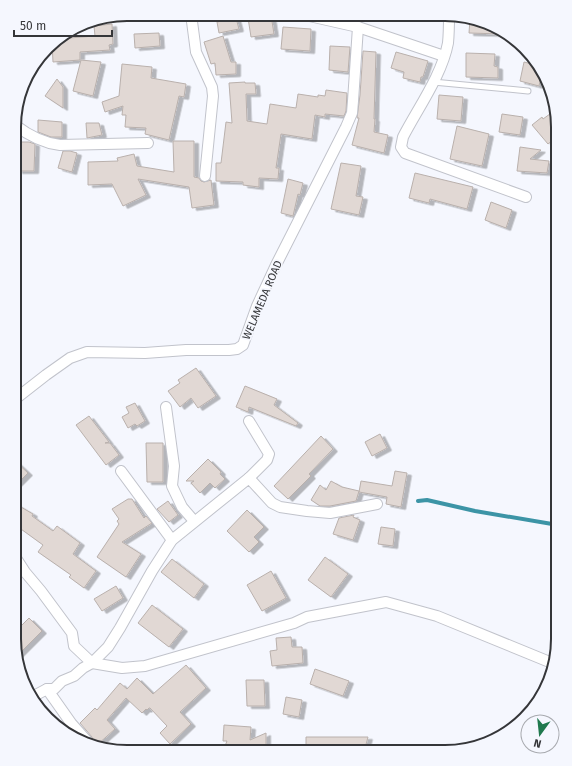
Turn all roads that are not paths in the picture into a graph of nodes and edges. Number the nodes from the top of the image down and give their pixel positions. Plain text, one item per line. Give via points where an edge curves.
1 (192, 21) edge
2 (334, 21) edge
3 (449, 21) edge
4 (358, 27) junction
5 (444, 56) junction
6 (433, 82) junction
7 (528, 92) dead end
8 (21, 129) edge
9 (148, 143) dead end
10 (205, 176) dead end
11 (526, 197) dead end
12 (21, 395) edge
13 (166, 407) dead end
14 (249, 421) dead end
15 (121, 471) dead end
16 (250, 478) junction
17 (377, 504) dead end
18 (194, 521) junction
19 (172, 540) junction
20 (21, 565) edge
21 (549, 662) edge
22 (92, 663) junction
23 (47, 689) junction
24 (37, 694) edge
25 (81, 734) edge

1 - 10 street via 196,52 212,87 213,96
2 - 4 street
3 - 5 street
4 - 5 street
4 - 12 street, WELAMEDA ROAD via 352,113 270,277 243,345 229,350 87,352 70,358
5 - 6 street
6 - 7 lane
6 - 11 street via 403,137 401,147 405,153
8 - 9 street via 41,141 60,145
13 - 18 street via 174,466 172,486 182,507
14 - 16 street via 269,454 268,460
15 - 19 street
16 - 17 street via 272,503 280,507 321,513
16 - 18 street
18 - 19 street
19 - 22 street via 108,647
20 - 22 street via 72,633 74,646
21 - 22 street via 437,616 386,602 307,617 145,666 122,668
22 - 23 street via 54,688
23 - 24 street
23 - 25 street

